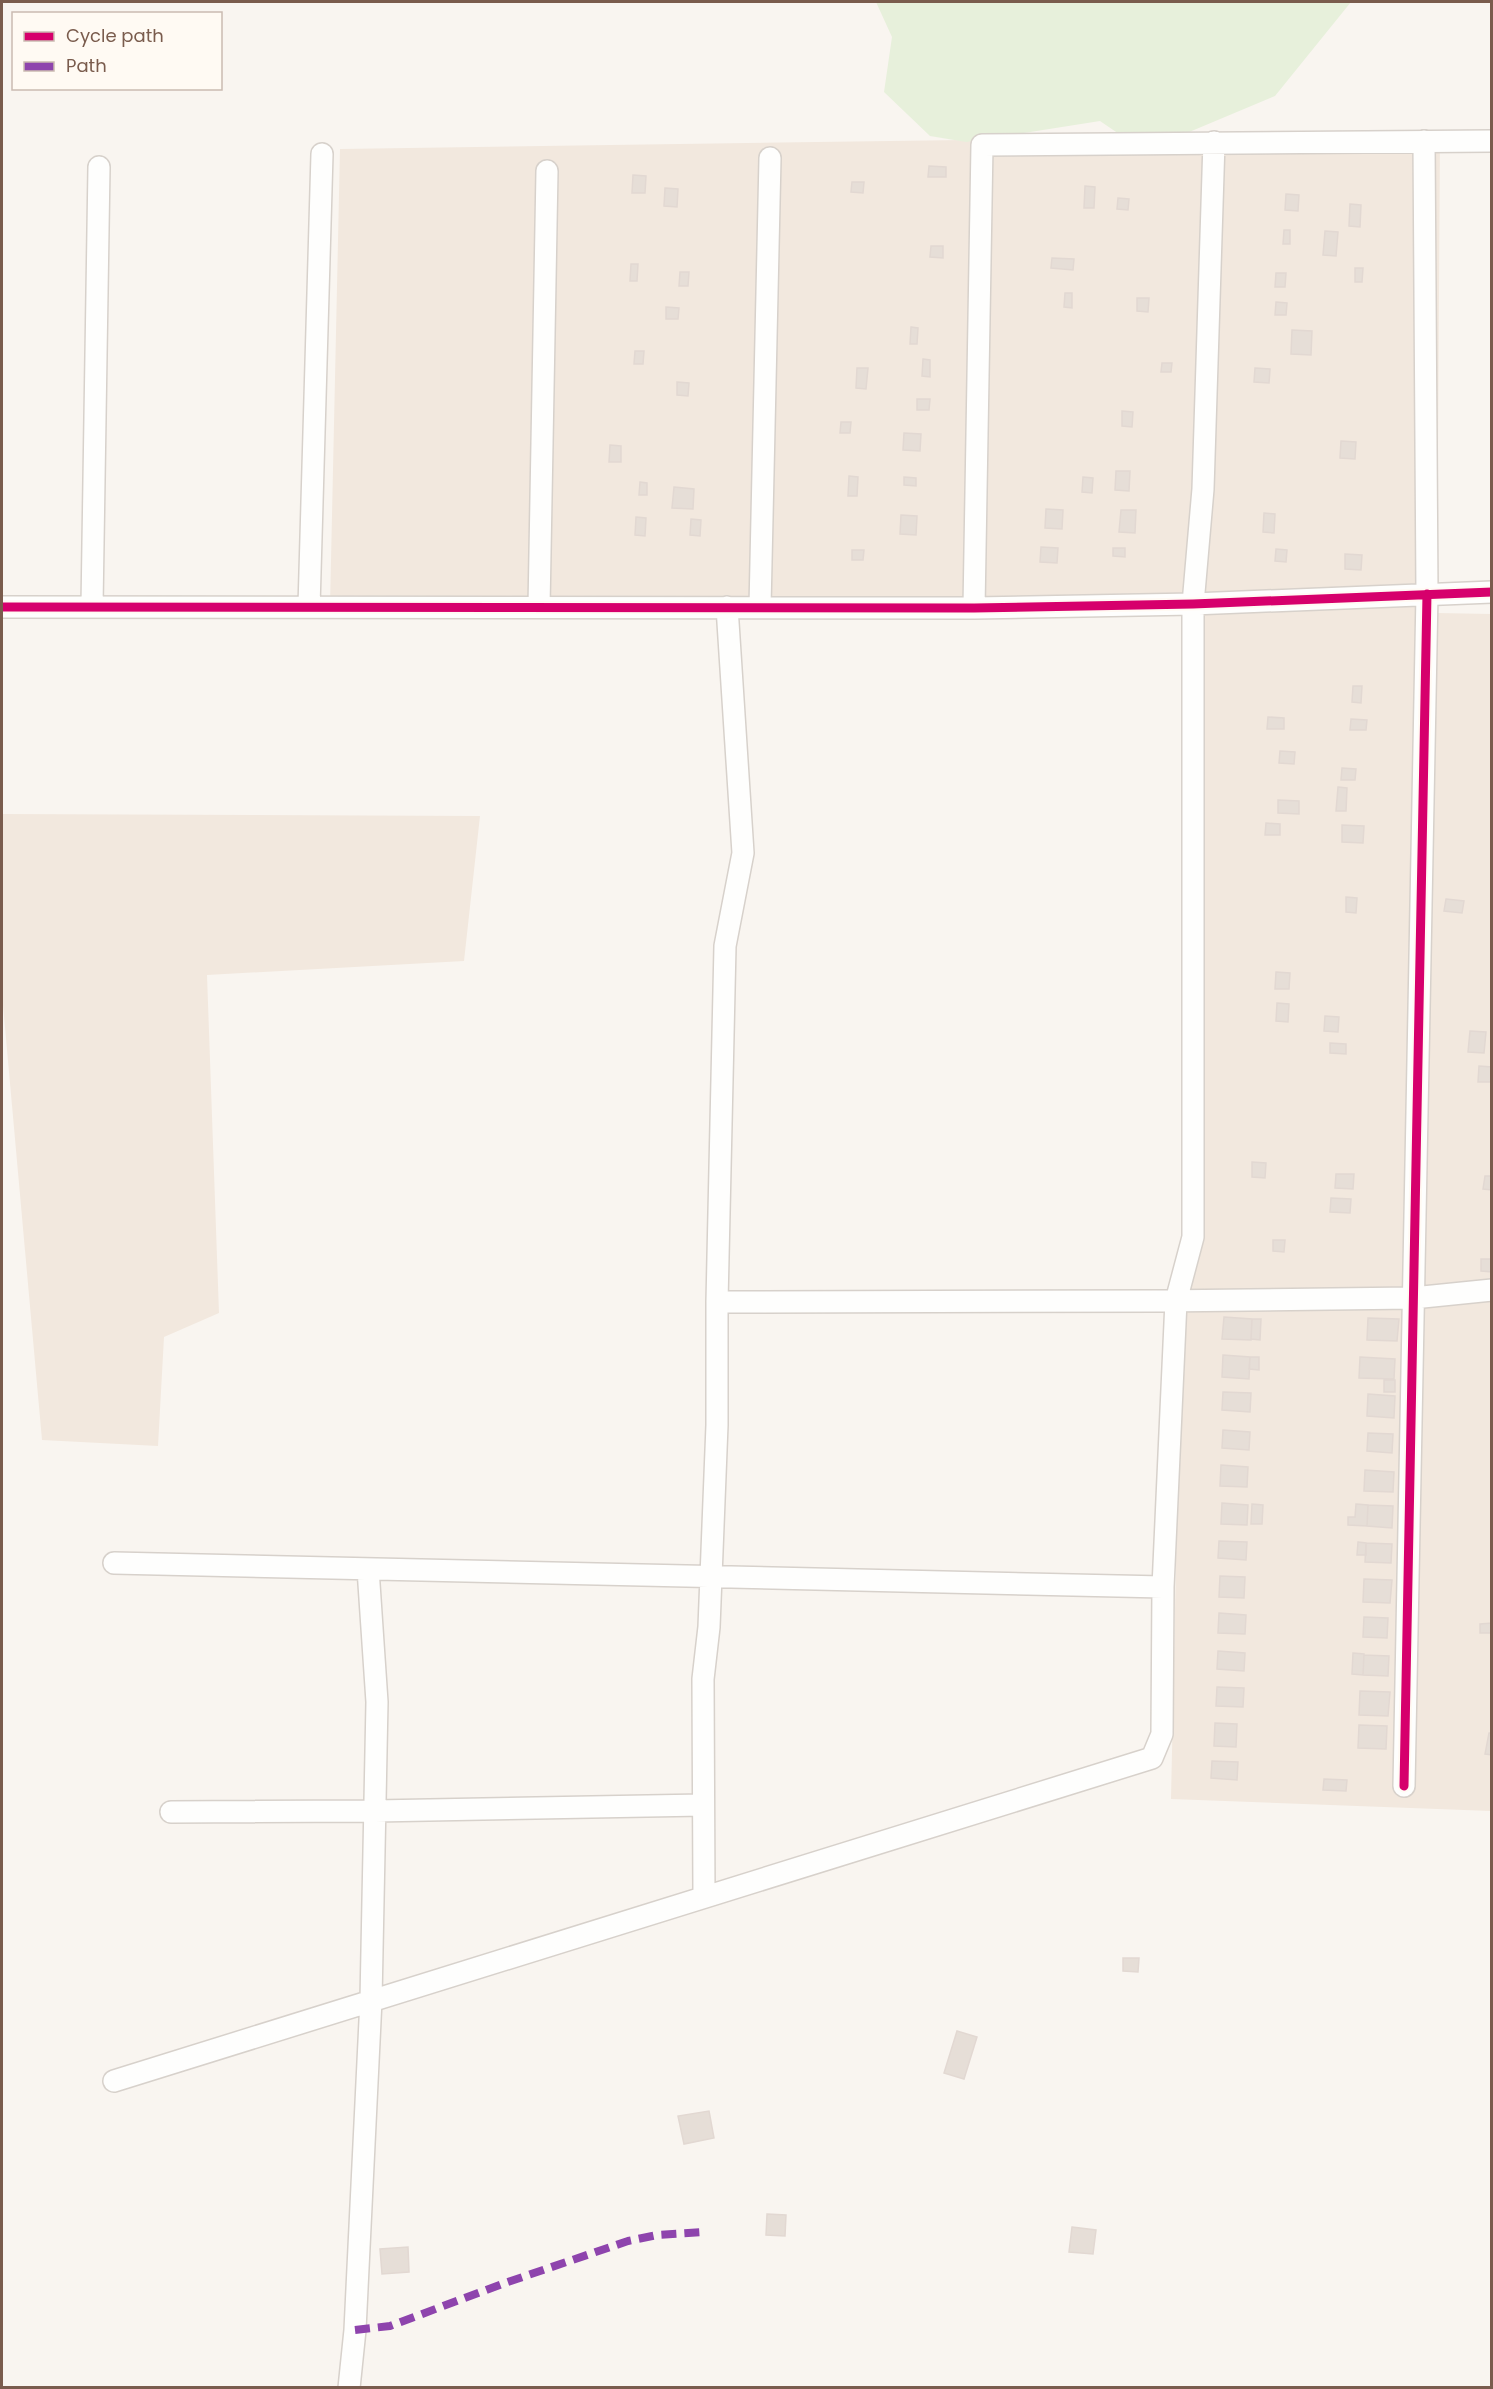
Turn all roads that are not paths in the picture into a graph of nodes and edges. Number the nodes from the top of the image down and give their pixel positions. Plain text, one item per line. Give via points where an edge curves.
1 (1424, 141) junction
2 (1491, 141) edge
3 (1214, 142) junction
4 (322, 154) dead end
5 (770, 158) dead end
6 (99, 167) dead end
7 (547, 171) dead end
8 (1491, 592) edge
9 (1427, 594) junction
10 (1193, 604) junction
11 (92, 606) junction
12 (2, 607) edge
13 (309, 607) junction
14 (539, 607) junction
15 (727, 607) junction
16 (760, 607) junction
17 (974, 608) junction
18 (1491, 1290) edge
19 (1413, 1298) junction
20 (1176, 1301) junction
21 (717, 1302) junction
22 (114, 1563) dead end
23 (368, 1569) junction
24 (711, 1577) junction
25 (1162, 1587) junction
26 (1404, 1786) dead end
27 (704, 1805) junction
28 (375, 1811) junction
29 (171, 1812) dead end
30 (704, 1897) junction
31 (371, 2000) junction
32 (114, 2081) dead end
33 (349, 2388) edge

1 - 2 street
1 - 3 street
1 - 9 street
3 - 10 street via 1203,489
3 - 17 street via 982,145
4 - 13 street
5 - 16 street
6 - 11 street
7 - 14 street
8 - 9 street
9 - 10 street
9 - 19 street
10 - 17 street
10 - 20 street via 1193,1237
11 - 12 street
11 - 13 street
13 - 14 street
14 - 15 street
15 - 16 street
15 - 21 street via 743,853 725,946
16 - 17 street
18 - 19 street
19 - 20 street
19 - 26 street
20 - 21 street
20 - 25 street
21 - 24 street
22 - 23 street
23 - 24 street
23 - 28 street via 377,1702
24 - 25 street
24 - 27 street via 703,1679
25 - 30 street via 1162,1734 1152,1758
27 - 28 street
27 - 30 street
28 - 29 street
28 - 31 street
30 - 31 street
31 - 32 street
31 - 33 street

